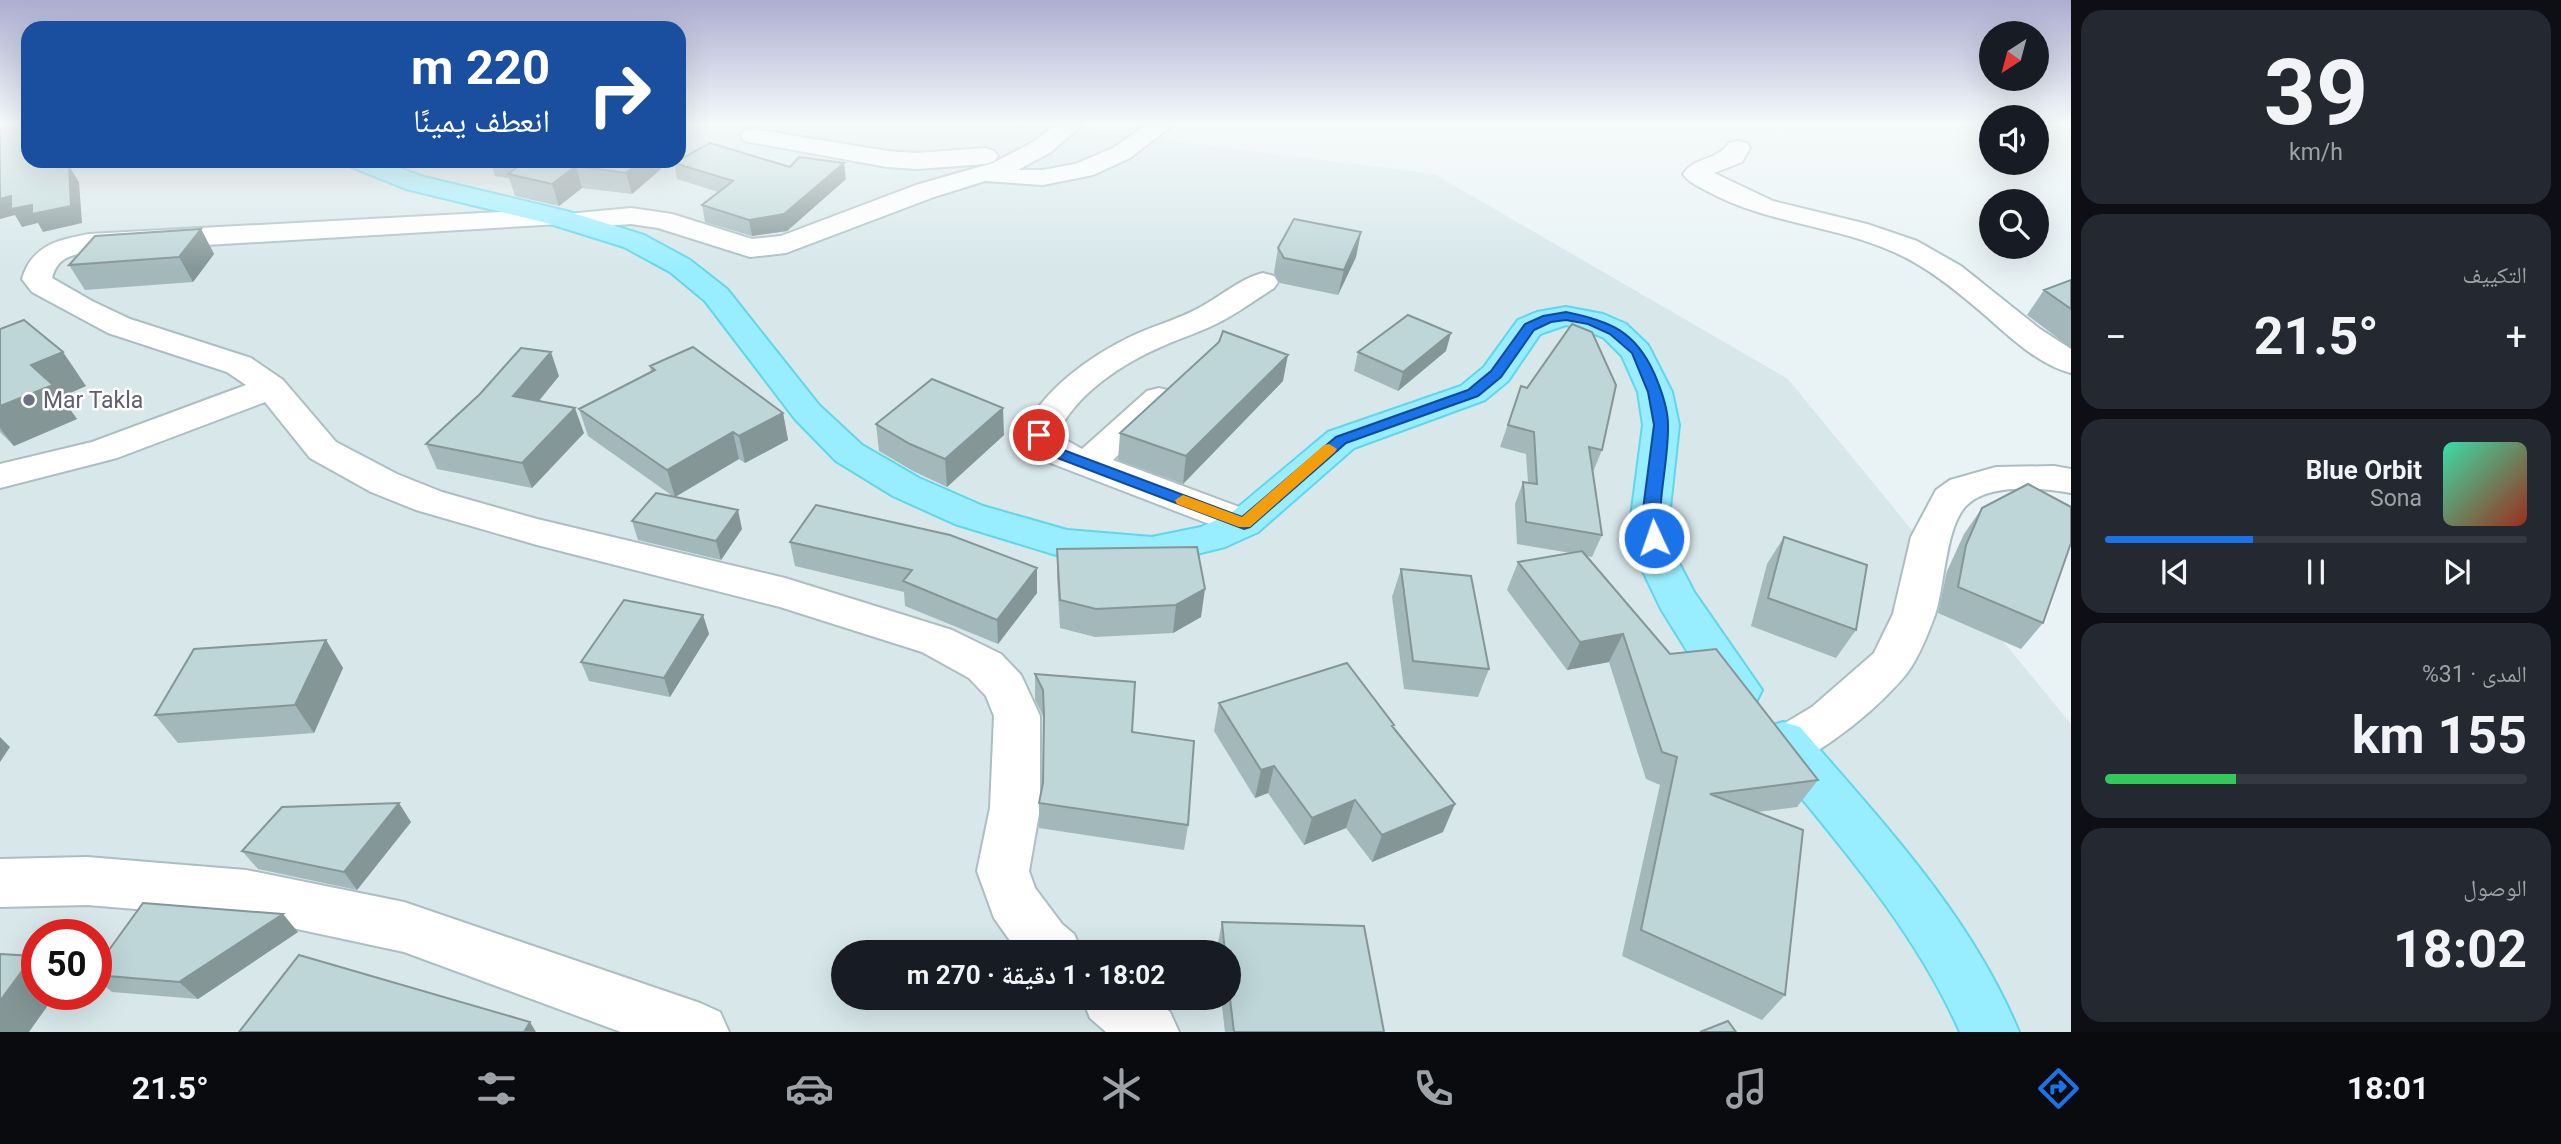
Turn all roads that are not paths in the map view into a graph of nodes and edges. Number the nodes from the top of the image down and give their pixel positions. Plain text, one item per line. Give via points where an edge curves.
1 (390, 173) edge
2 (981, 173) edge
3 (1072, 173) edge
4 (1697, 173) edge
5 (978, 174) junction
6 (564, 219) junction
7 (1264, 282) dead end
8 (2071, 363) edge
9 (1183, 377) edge
10 (271, 387) junction
11 (1088, 464) junction
12 (0, 476) edge
13 (2071, 481) edge
14 (1244, 523) junction
15 (1787, 746) junction
16 (0, 883) edge
17 (1042, 940) edge
18 (1124, 1010) edge
19 (700, 1032) edge
20 (1150, 1032) edge
21 (1990, 1032) edge

1 - 6 main road
2 - 5 street
3 - 5 street via 1012,178
4 - 8 street via 1725,191 1774,210 1858,228 1937,261 2046,351
5 - 6 street via 765,248 662,220 631,216
6 - 10 street via 89,243 60,249 39,265 37,279 43,286 81,308 119,326 239,365
6 - 14 main road via 634,241 680,266 716,296 807,412 849,453 906,487 969,515 1066,544 1152,551 1211,538
7 - 11 street via 1208,316 1133,347 1059,404 1043,422 1039,435 1043,444
9 - 11 street
10 - 12 street via 118,447 52,468
10 - 17 street via 323,450 429,501 785,593 937,641 985,666 1005,687 1017,716 1015,808 1003,871 1013,901
11 - 14 street
13 - 15 street via 1996,479 1963,489 1949,499 1931,537 1914,614 1890,664 1828,720
14 - 15 main road via 1341,440 1473,393 1496,374 1529,327 1566,316 1592,321 1615,331 1637,352 1655,392 1661,425 1650,517 1657,559 1718,663
15 - 21 main road via 1938,936
16 - 19 street via 87,881 246,894 404,927
18 - 20 street

